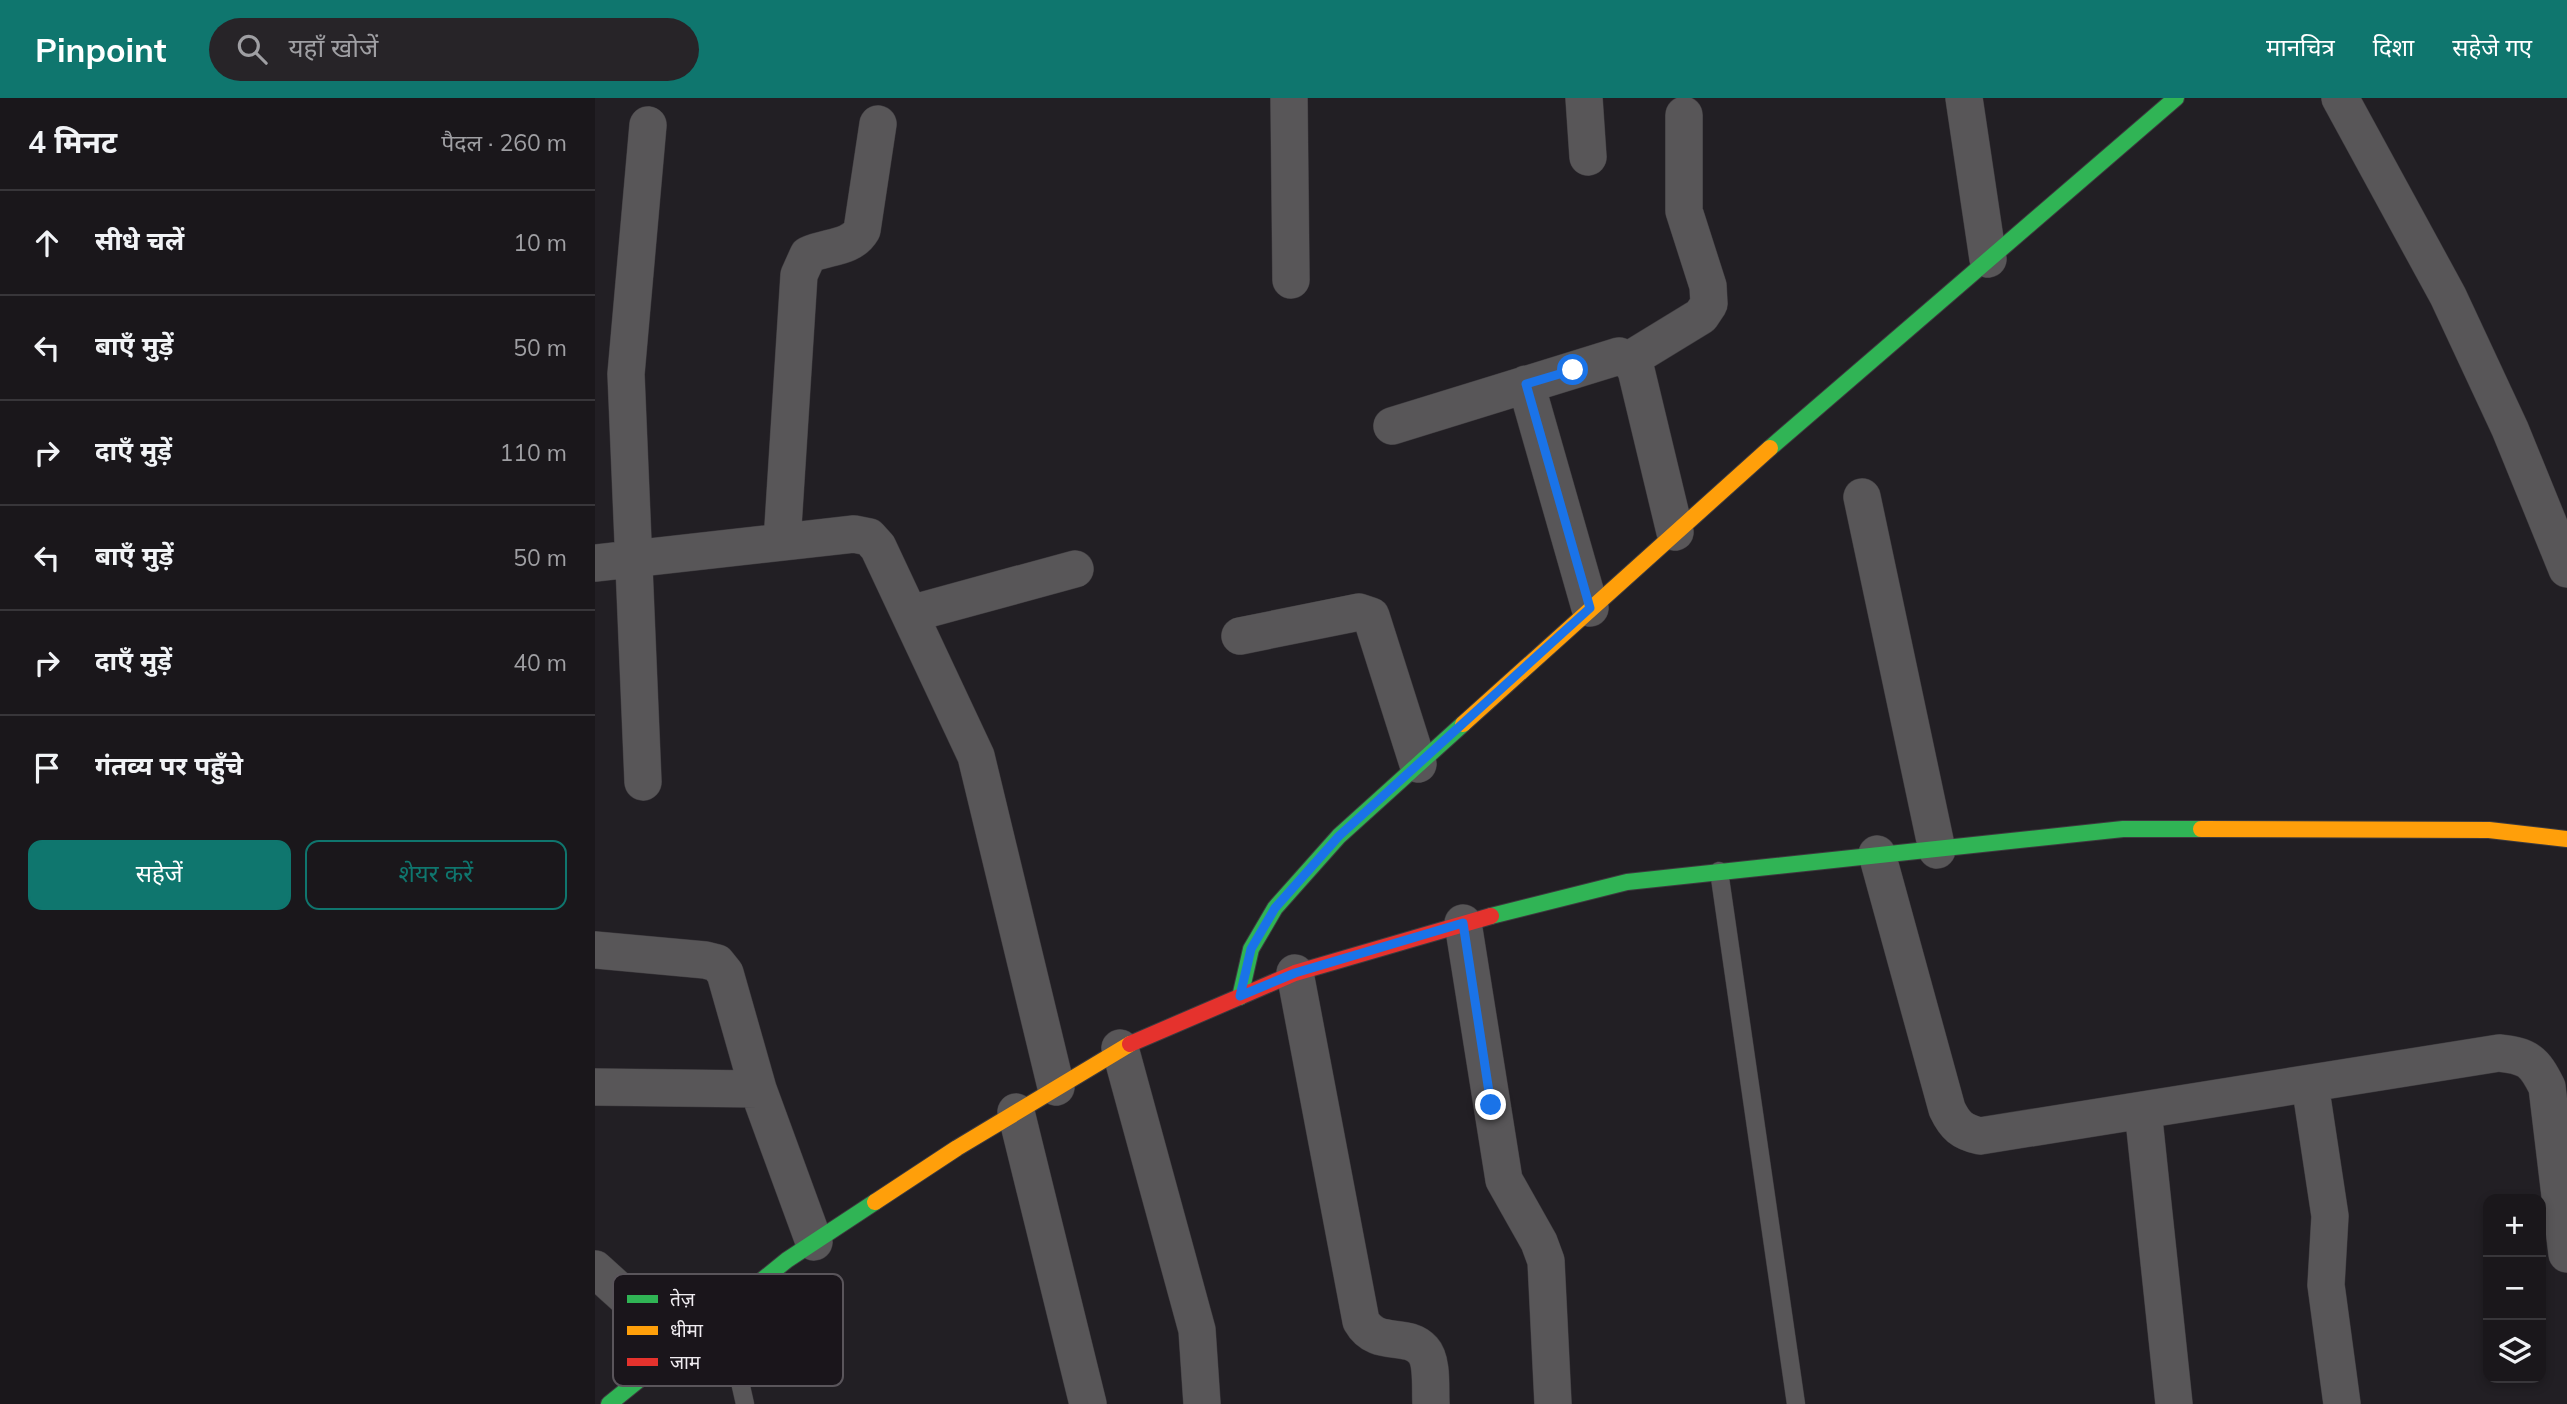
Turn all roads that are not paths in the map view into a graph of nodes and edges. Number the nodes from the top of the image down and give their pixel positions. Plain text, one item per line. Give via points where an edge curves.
1 (1289, 98) edge
2 (1584, 98) edge
3 (1963, 98) edge
4 (2176, 98) edge
5 (2340, 98) edge
6 (1684, 114) dead end
7 (878, 124) dead end
8 (648, 125) dead end
9 (1588, 157) dead end
10 (1988, 259) junction
11 (1291, 279) dead end
12 (1629, 360) junction
13 (1526, 384) junction
14 (1392, 426) dead end
15 (1862, 497) dead end
16 (1675, 532) junction
17 (782, 542) junction
18 (632, 558) junction
19 (595, 563) edge
20 (1075, 569) dead end
21 (2567, 569) edge
22 (1590, 608) junction
23 (910, 614) junction
24 (1240, 636) dead end
25 (1418, 764) junction
26 (643, 782) dead end
27 (2567, 839) edge
28 (1937, 850) junction
29 (1877, 853) junction
30 (1719, 871) junction
31 (1463, 923) junction
32 (595, 950) edge
33 (1295, 973) junction
34 (1240, 996) junction
35 (1119, 1048) junction
36 (2310, 1084) junction
37 (595, 1087) edge
38 (1056, 1087) junction
39 (758, 1089) junction
40 (2143, 1110) junction
41 (1016, 1112) junction
42 (814, 1242) junction
43 (2567, 1254) edge
44 (595, 1269) edge
45 (772, 1274) edge
46 (613, 1285) edge
47 (631, 1386) edge
48 (741, 1386) edge
49 (609, 1404) edge
50 (745, 1404) edge
51 (1088, 1404) edge
52 (1202, 1404) edge
53 (1431, 1404) edge
54 (1553, 1404) edge
55 (1796, 1404) edge
56 (2173, 1404) edge
57 (2342, 1404) edge

1 - 11 street
2 - 9 street
3 - 10 street
4 - 10 street
5 - 21 street via 2448,296 2510,429
6 - 12 street via 1685,211 1708,286 1709,304 1700,316
7 - 17 street via 862,230 849,243 808,255 799,275
8 - 18 street via 626,360
10 - 16 street
12 - 13 street via 1619,356
12 - 16 street via 1636,370
13 - 14 street
13 - 22 street
15 - 28 street
16 - 22 street
17 - 18 street
17 - 23 street via 854,534 869,537 879,547
18 - 19 street
18 - 26 street
20 - 23 street
22 - 25 street
23 - 38 street via 977,757
24 - 25 street via 1359,611 1371,616
25 - 34 street via 1339,836 1275,908 1251,949
27 - 28 street via 2489,830 2123,829
28 - 29 street
29 - 30 street
29 - 40 street via 1947,1109 1964,1133 1980,1136
30 - 31 street via 1627,882
30 - 55 lane
31 - 33 street
31 - 54 street via 1504,1180 1546,1261
32 - 39 street via 717,963 730,984
33 - 34 street
33 - 53 street via 1361,1321 1378,1337 1412,1343 1423,1350
34 - 35 street
35 - 38 street
35 - 52 street via 1198,1330
36 - 40 street
36 - 43 street via 2499,1053 2521,1055 2537,1066 2547,1087
36 - 57 street via 2330,1216 2326,1285
37 - 39 street
38 - 41 street
39 - 42 street
40 - 56 street
41 - 42 street
41 - 51 street
42 - 45 street
44 - 46 street
47 - 49 street
48 - 50 lane

